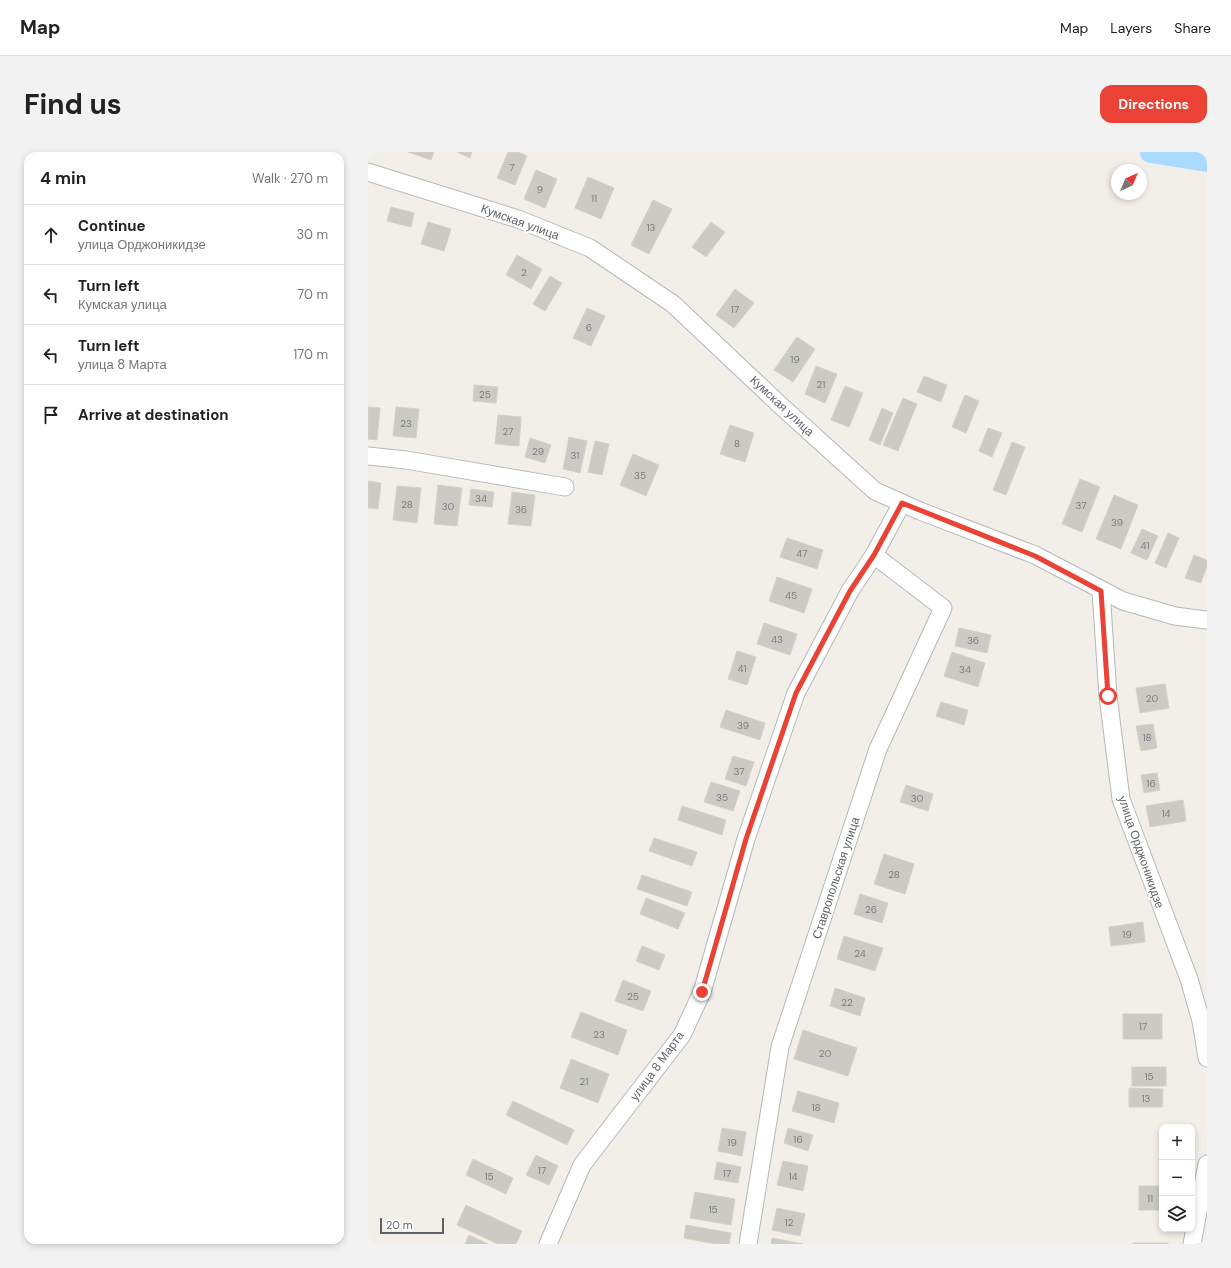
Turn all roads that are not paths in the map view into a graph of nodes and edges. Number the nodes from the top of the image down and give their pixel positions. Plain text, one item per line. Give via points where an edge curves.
1 (368, 172) edge
2 (368, 456) edge
3 (565, 487) dead end
4 (902, 503) junction
5 (874, 555) junction
6 (1101, 591) junction
7 (1207, 620) edge
8 (1204, 1021) edge
9 (1207, 1058) edge
10 (1207, 1164) edge
11 (548, 1244) edge
12 (748, 1244) edge
13 (1192, 1244) edge

1 - 4 street, Кумская улица via 518,219 590,248 673,304 780,406 875,491
2 - 3 street
4 - 5 street, улица 8 Марта
4 - 6 street, Кумская улица via 1035,556
5 - 11 street, улица 8 Марта via 850,591 796,693 746,839 702,992 682,1035 582,1165
5 - 12 street, Ставропольская улица via 942,608 878,749 780,1047
6 - 7 street, Кумская улица via 1123,601 1175,616
6 - 8 street, улица Орджоникидзе via 1108,696 1121,799
8 - 9 street, улица Орджоникидзе
10 - 13 street

